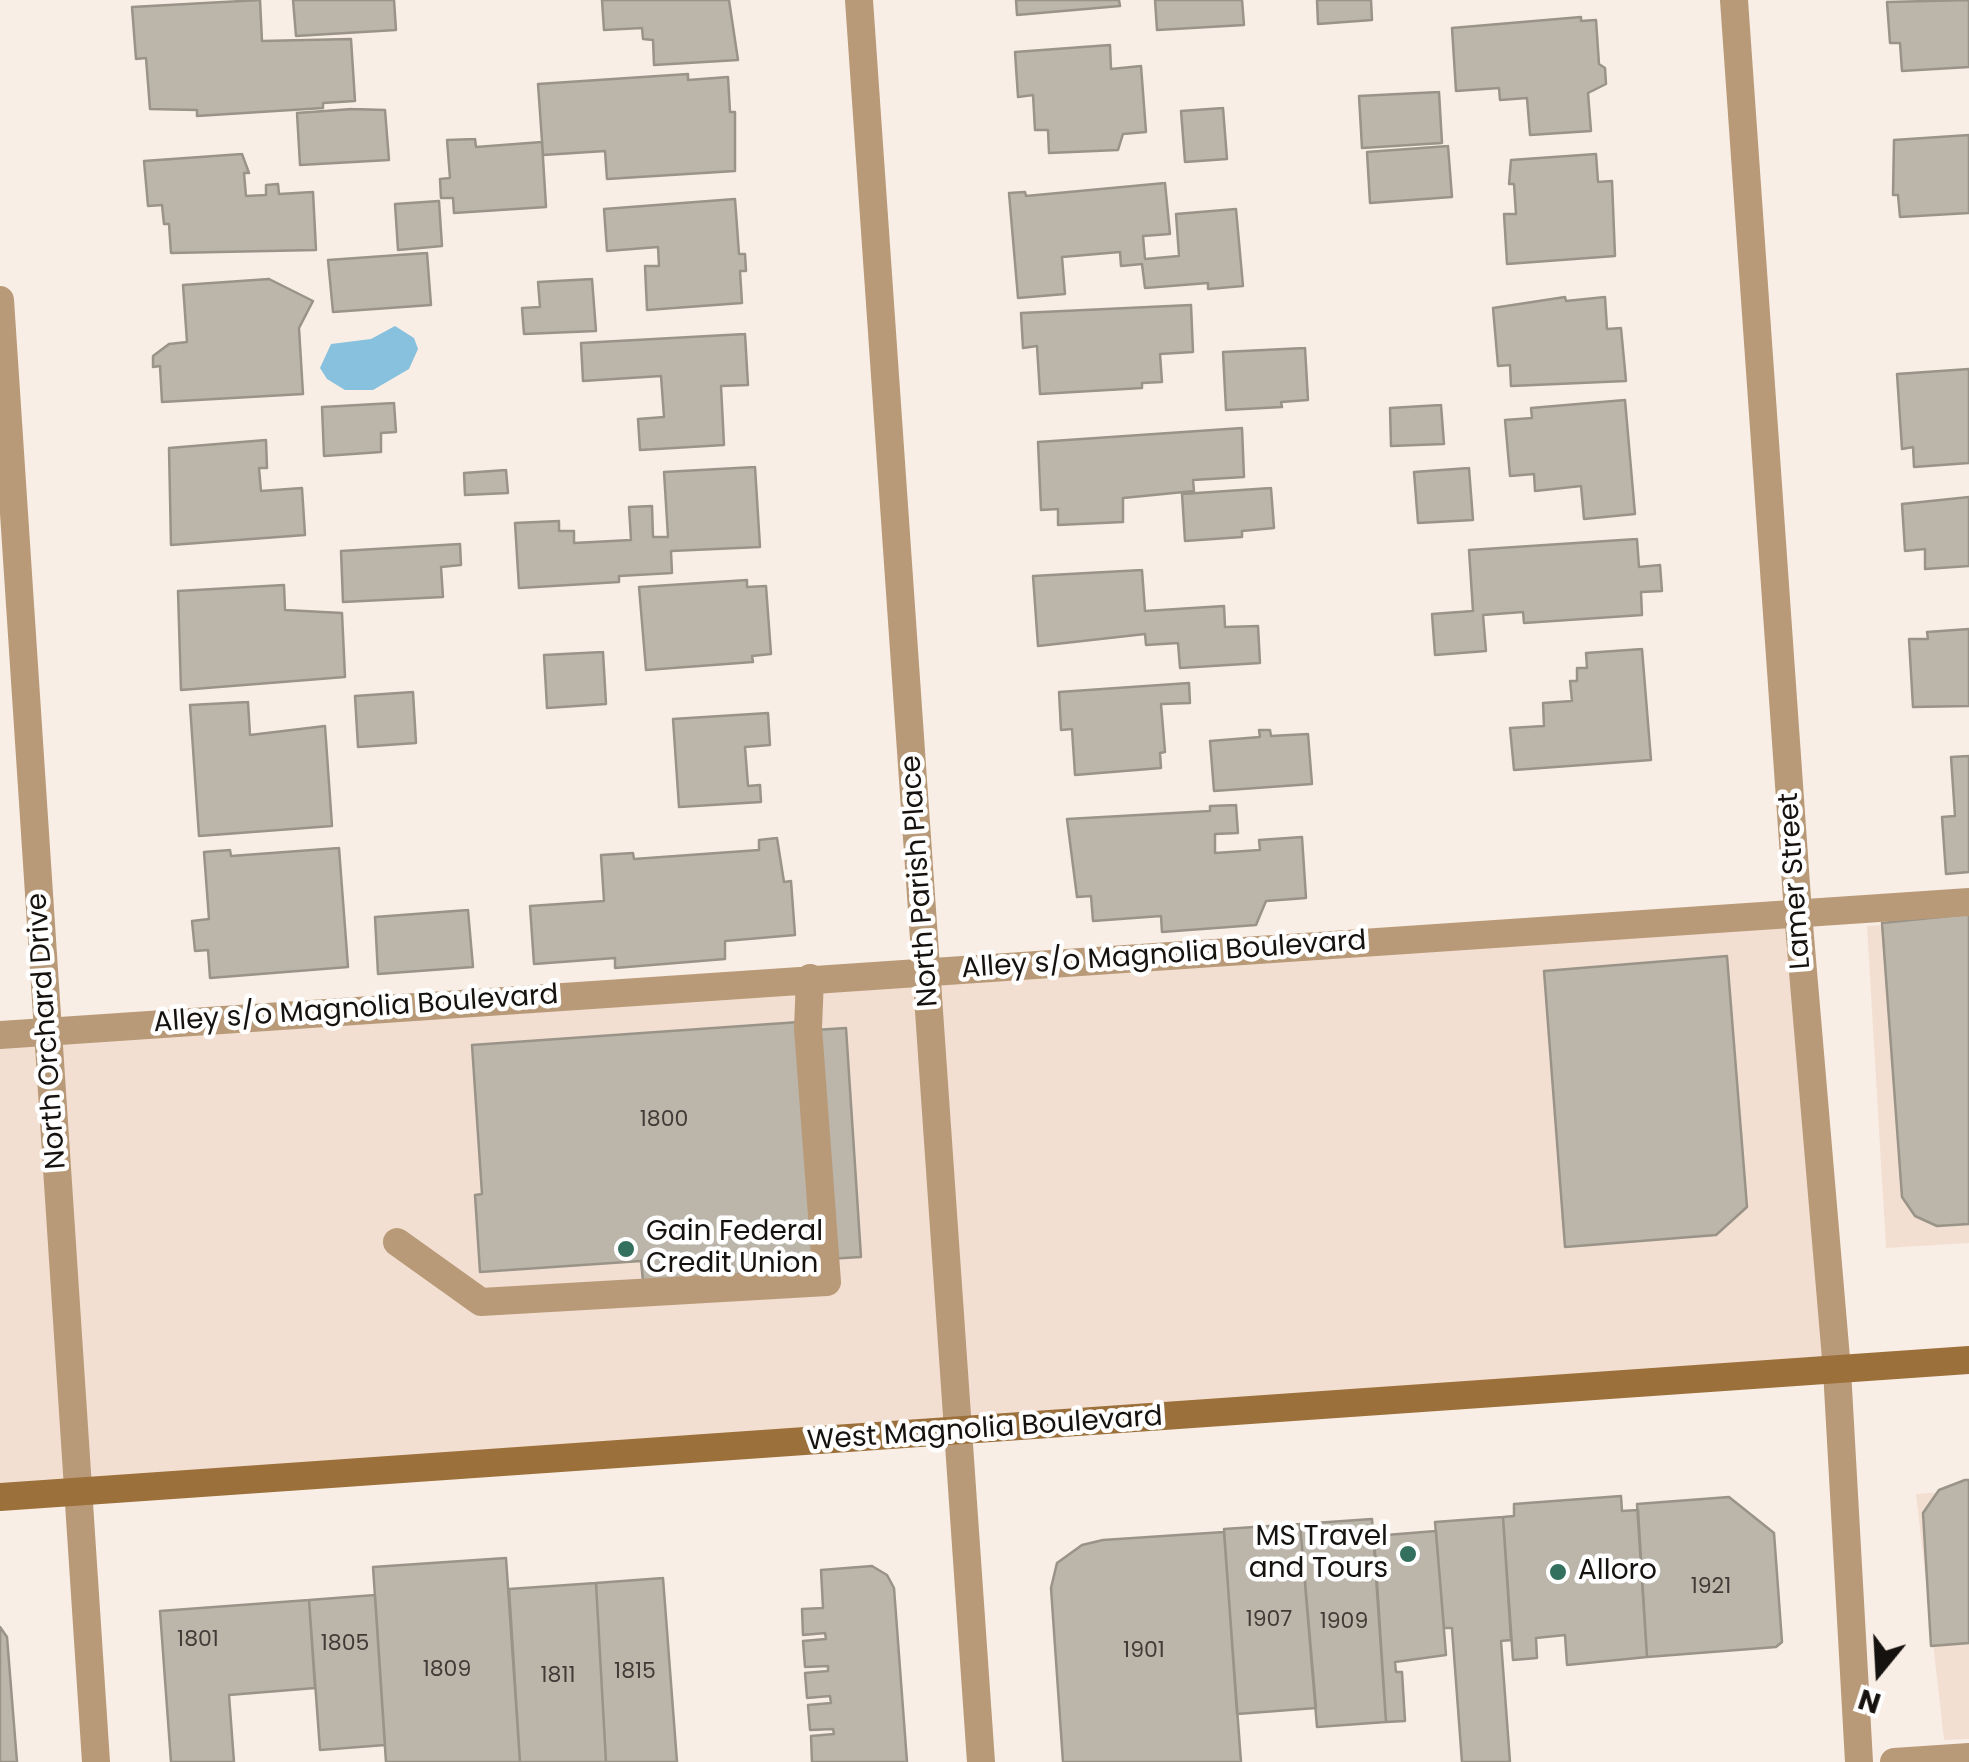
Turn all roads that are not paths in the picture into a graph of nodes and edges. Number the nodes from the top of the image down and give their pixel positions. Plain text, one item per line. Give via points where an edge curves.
1 (859, 0) edge
2 (1734, 0) edge
3 (0, 300) edge
4 (1969, 902) edge
5 (1798, 914) junction
6 (928, 972) junction
7 (810, 978) junction
8 (48, 1032) junction
9 (0, 1035) edge
10 (397, 1242) dead end
11 (1969, 1360) edge
12 (1837, 1370) junction
13 (960, 1432) junction
14 (80, 1492) junction
15 (0, 1497) edge
16 (1969, 1757) edge
17 (96, 1762) edge
18 (981, 1762) edge
19 (1859, 1762) edge
20 (1894, 1762) edge

1 - 6 street, North Parish Place
2 - 5 street, Lamer Street
3 - 8 street, North Orchard Drive
4 - 5 street, Alley s/o Magnolia Boulevard
5 - 6 street, Alley s/o Magnolia Boulevard
5 - 12 street, Lamer Street
6 - 7 street, Alley s/o Magnolia Boulevard
6 - 13 street, North Parish Place
7 - 8 street, Alley s/o Magnolia Boulevard
7 - 10 street via 827,1282 481,1302
8 - 9 street, Alley s/o Magnolia Boulevard
8 - 14 street, North Orchard Drive
11 - 12 main road, West Magnolia Boulevard
12 - 13 main road, West Magnolia Boulevard
12 - 19 street, Lamer Street
13 - 14 main road, West Magnolia Boulevard
13 - 18 street, North Parish Place
14 - 15 main road, West Magnolia Boulevard
14 - 17 street, North Orchard Drive
16 - 20 street

